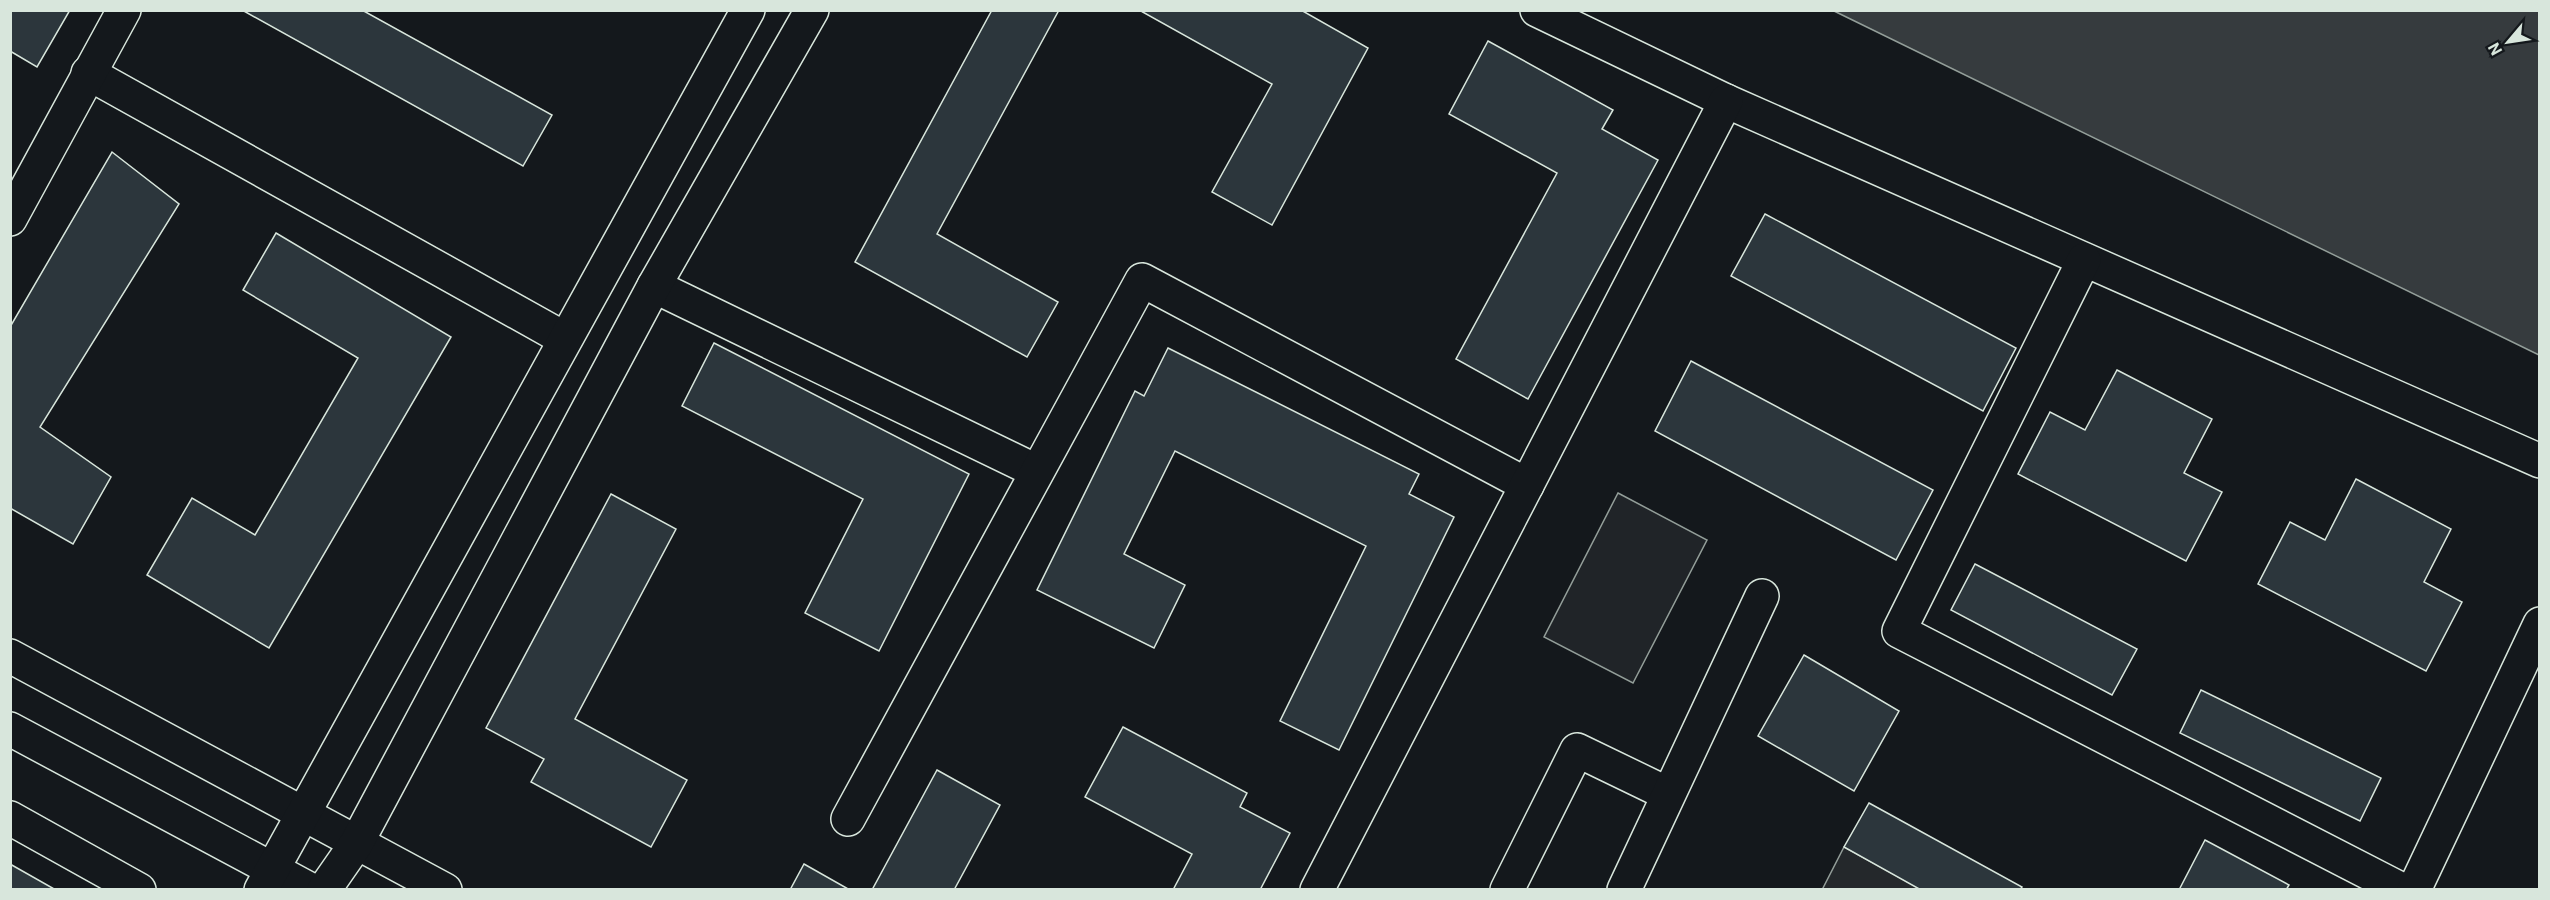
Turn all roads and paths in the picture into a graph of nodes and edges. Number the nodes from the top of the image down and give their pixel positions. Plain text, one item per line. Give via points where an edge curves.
1 (124, 10) edge
2 (748, 10) edge
3 (812, 10) edge
4 (1537, 10) edge
5 (88, 73) junction
6 (1726, 101) junction
7 (10, 219) edge
8 (2084, 260) junction
9 (654, 286) junction
10 (565, 339) junction
11 (2540, 461) edge
12 (1036, 471) junction
13 (1527, 485) junction
14 (1762, 596) dead end
15 (2540, 624) edge
16 (10, 656) edge
17 (10, 729) edge
18 (1668, 794) junction
19 (302, 815) junction
20 (10, 818) edge
21 (848, 819) dead end
22 (356, 844) junction
23 (267, 879) edge
24 (139, 890) edge
25 (311, 890) edge
26 (324, 890) edge
27 (445, 890) edge
28 (1317, 890) edge
29 (1507, 890) edge
30 (1624, 890) edge
31 (2402, 890) edge
32 (2414, 890) edge

1 - 5 street
2 - 10 street
3 - 9 street
4 - 6 street
5 - 7 street
5 - 10 street
6 - 8 street
6 - 13 street
8 - 11 street
8 - 31 street via 1899,631
9 - 12 street
9 - 22 street
10 - 19 street
12 - 13 street via 1142,280
12 - 21 street
13 - 28 street
14 - 18 street
15 - 32 street
16 - 19 street
17 - 23 street
18 - 29 street via 1577,750
18 - 30 street
19 - 22 street
19 - 23 street
20 - 24 street
22 - 26 street
22 - 27 street
23 - 25 street

